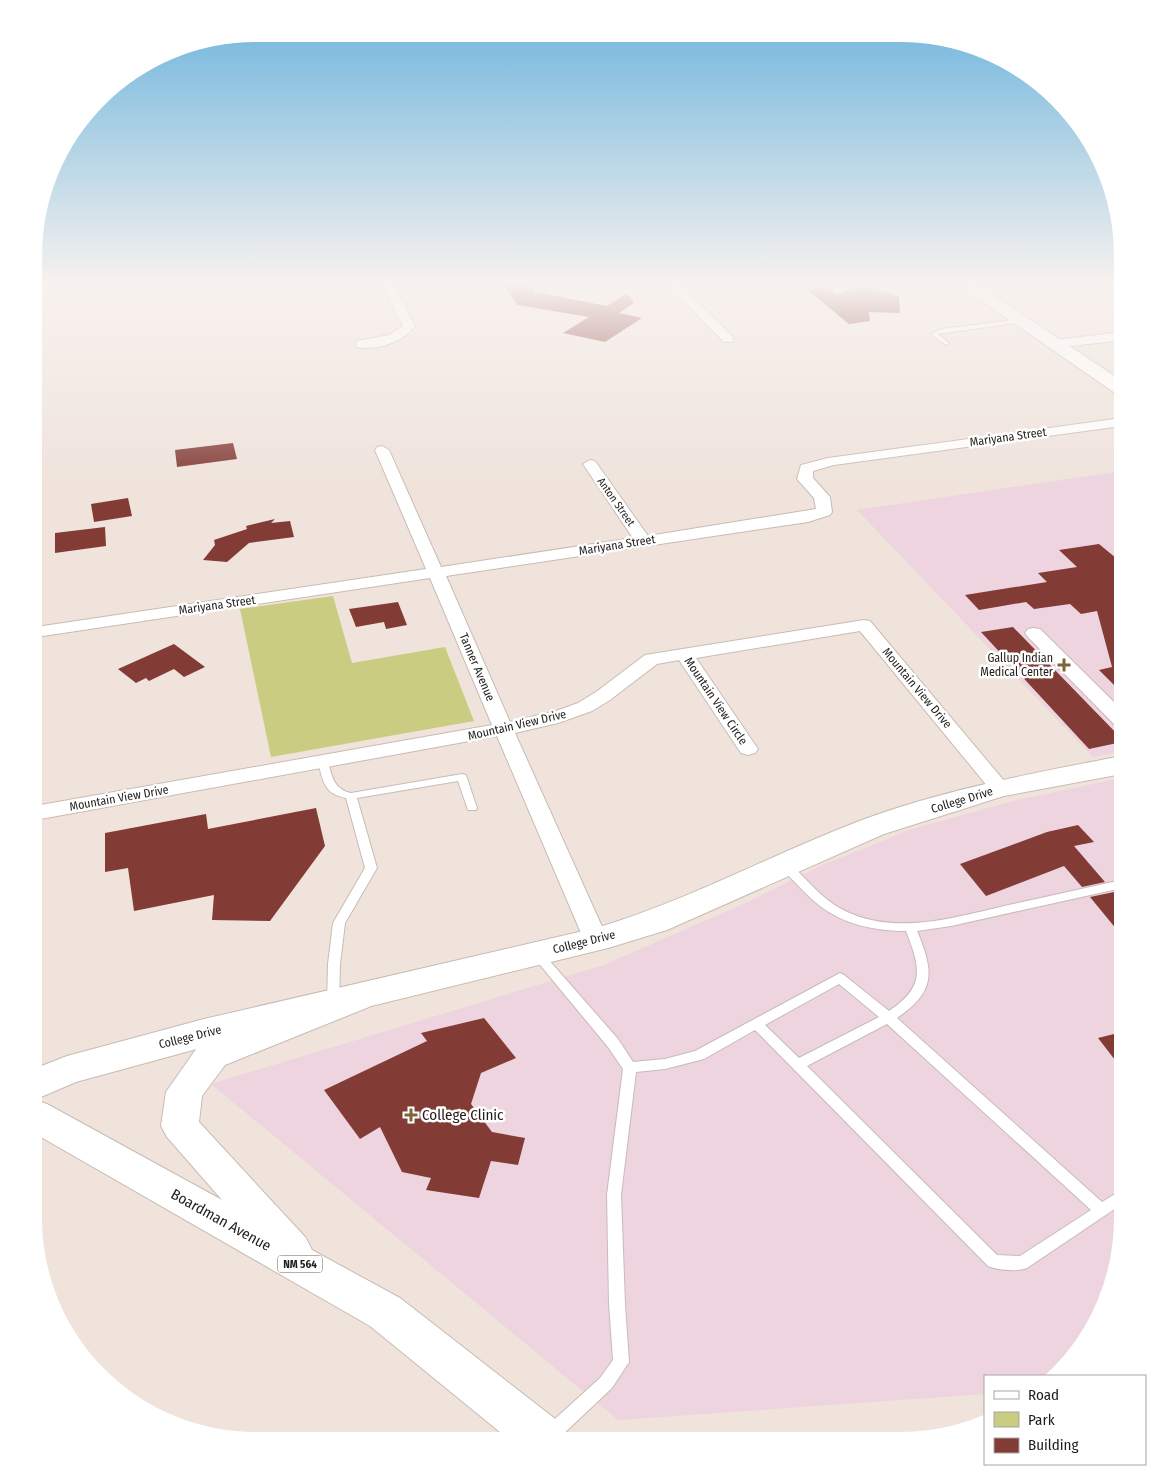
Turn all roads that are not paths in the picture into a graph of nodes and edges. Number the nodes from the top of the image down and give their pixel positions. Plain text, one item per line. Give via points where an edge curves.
1 (1067, 352) edge
2 (1114, 384) edge
3 (1114, 423) edge
4 (382, 450) dead end
5 (590, 464) dead end
6 (643, 541) junction
7 (436, 572) junction
8 (43, 630) dead end
9 (1034, 633) dead end
10 (684, 654) junction
11 (1114, 713) edge
12 (504, 729) junction
13 (748, 749) dead end
14 (323, 762) junction
15 (1114, 767) edge
16 (1000, 788) junction
17 (351, 796) junction
18 (472, 808) dead end
19 (42, 812) edge
20 (785, 865) junction
21 (1114, 886) edge
22 (910, 927) junction
23 (596, 940) junction
24 (537, 954) junction
25 (345, 1001) junction
26 (889, 1018) junction
27 (757, 1024) junction
28 (798, 1065) junction
29 (630, 1068) junction
30 (42, 1081) edge
31 (42, 1119) edge
32 (1114, 1202) edge
33 (1102, 1211) junction
34 (308, 1269) junction
35 (536, 1432) edge
36 (554, 1432) edge

1 - 2 main road
3 - 6 street, Mariyana Street via 832,461 806,468 805,479 822,498 824,512
4 - 7 street, Tanner Avenue
5 - 6 street, Anton Street
6 - 7 street, Mariyana Street
7 - 8 street, Mariyana Street
7 - 12 street, Tanner Avenue
9 - 11 street
10 - 12 street, Mountain View Drive via 652,659 633,670 596,701 565,716
10 - 13 street, Mountain View Circle
10 - 16 street, Mountain View Drive via 864,625
12 - 14 street, Mountain View Drive
12 - 23 street, Tanner Avenue
14 - 17 lane via 330,788 339,795
14 - 19 street, Mountain View Drive
15 - 16 main road, College Drive
16 - 20 main road, College Drive via 873,827
17 - 18 lane via 462,777
17 - 25 lane via 371,868 339,923 334,964
20 - 22 lane via 817,897 839,913 870,924
20 - 23 main road, College Drive via 656,922
21 - 22 lane via 950,923
22 - 26 lane via 922,955 924,975 920,992
23 - 24 main road, College Drive
24 - 25 main road, College Drive
24 - 29 lane via 613,1043
25 - 30 main road, College Drive via 204,1033 67,1070
25 - 34 main road via 212,1056 184,1092 180,1126
26 - 27 lane via 840,978
26 - 28 lane
26 - 33 lane
27 - 28 lane
27 - 29 lane via 699,1055 665,1064
28 - 33 lane via 994,1261 1022,1263
29 - 36 lane via 614,1195 621,1362 606,1383
31 - 34 main road, Boardman Avenue / NM 564
32 - 33 lane
34 - 35 main road, Boardman Avenue / NM 564 via 385,1312

